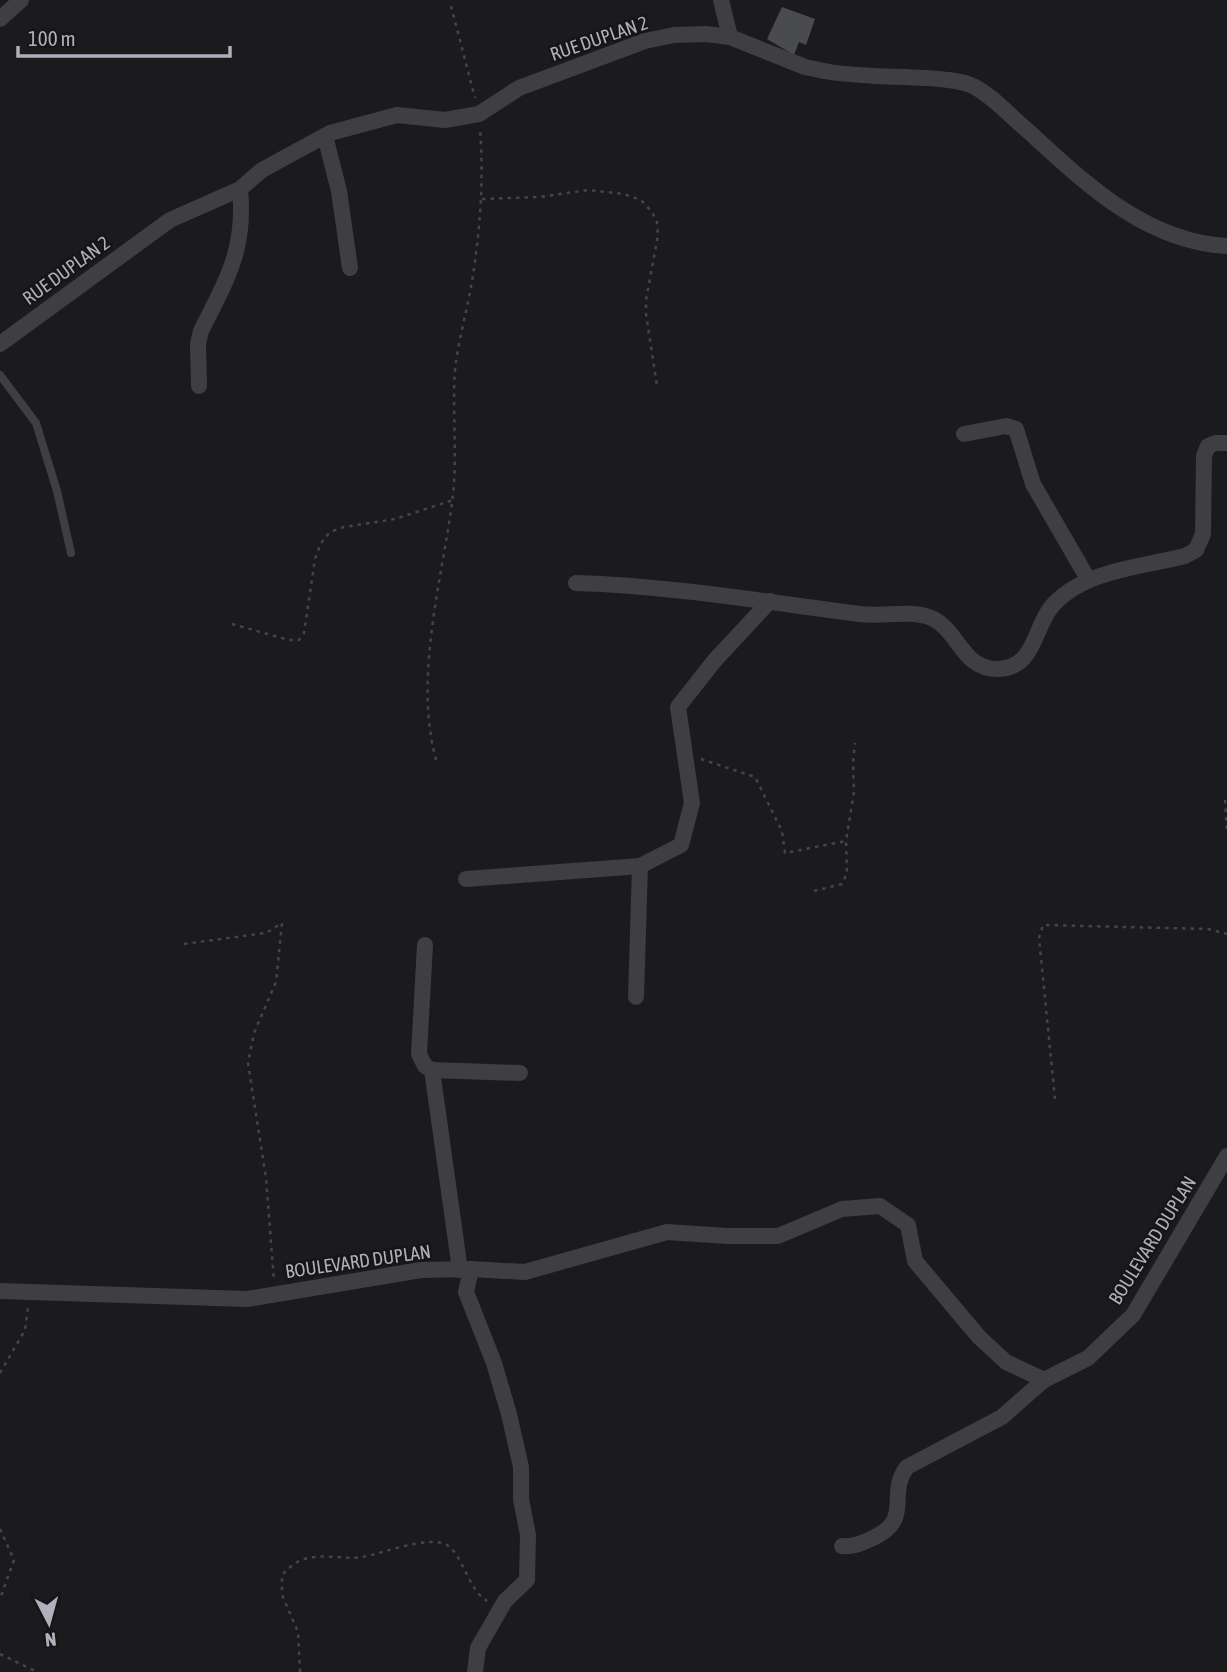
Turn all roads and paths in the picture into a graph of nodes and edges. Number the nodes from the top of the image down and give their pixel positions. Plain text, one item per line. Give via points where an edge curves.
1 (21, 0) edge
2 (721, 0) edge
3 (451, 6) dead end
4 (0, 19) edge
5 (730, 37) junction
6 (479, 114) junction
7 (325, 136) junction
8 (240, 189) junction
9 (482, 199) junction
10 (1227, 246) edge
11 (350, 268) dead end
12 (0, 344) edge
13 (0, 375) edge
14 (199, 386) dead end
15 (657, 386) dead end
16 (964, 434) dead end
17 (1227, 443) edge
18 (453, 500) junction
19 (71, 553) dead end
20 (1088, 579) junction
21 (576, 583) dead end
22 (770, 601) junction
23 (232, 624) dead end
24 (855, 743) dead end
25 (684, 754) junction
26 (436, 760) dead end
27 (1225, 800) dead end
28 (1227, 834) edge
29 (846, 841) junction
30 (640, 866) junction
31 (466, 879) dead end
32 (814, 891) dead end
33 (1227, 934) edge
34 (184, 944) dead end
35 (425, 945) dead end
36 (636, 997) dead end
37 (432, 1070) junction
38 (520, 1073) dead end
39 (1055, 1099) dead end
40 (1227, 1156) edge
41 (465, 1270) junction
42 (30, 1290) junction
43 (0, 1291) edge
44 (276, 1294) junction
45 (0, 1373) edge
46 (1044, 1380) junction
47 (0, 1530) edge
48 (842, 1546) dead end
49 (0, 1600) edge
50 (501, 1611) junction
51 (0, 1654) edge
52 (37, 1672) edge
53 (300, 1672) edge
54 (475, 1672) edge

1 - 4 street
2 - 5 street
3 - 6 path
5 - 6 street, RUE DUPLAN 2 via 674,35 645,41 519,88
5 - 10 street, RUE DUPLAN 2 via 824,71 948,80 972,86 1119,208 1175,237
6 - 7 street, RUE DUPLAN 2 via 445,120 397,115
6 - 9 path
7 - 8 street, RUE DUPLAN 2 via 262,170
7 - 11 street
8 - 12 street, RUE DUPLAN 2 via 170,220
8 - 14 street via 243,213 237,255 201,331
9 - 15 path via 588,190 624,194 640,200 652,212 658,235 646,314
9 - 18 path via 456,369
13 - 19 lane via 36,424
16 - 20 street via 1006,426 1016,429 1033,484
17 - 20 street via 1208,446 1204,456 1203,534 1196,550
18 - 23 path via 330,533 315,559 304,633 299,640
18 - 26 path via 436,592 429,679
20 - 22 street via 1054,603 1024,660 999,669 970,660 945,627 929,617 864,615
21 - 22 street
22 - 25 street via 678,707
24 - 29 path
25 - 29 path via 755,777 782,831 785,853
25 - 30 street via 692,803 681,845
27 - 28 path
29 - 32 path via 847,873 842,884
30 - 31 street
30 - 36 street
33 - 39 path via 1208,929 1042,925 1039,938
34 - 44 path via 267,933 282,923 276,982 254,1033 248,1063 266,1178
35 - 37 street via 418,1042 421,1060
37 - 38 street
37 - 41 street
40 - 46 street, BOULEVARD DUPLAN via 1133,1315 1088,1358
41 - 44 street, BOULEVARD DUPLAN via 421,1270
41 - 46 street, BOULEVARD DUPLAN via 525,1272 667,1232 778,1236 842,1209 880,1206 908,1225 915,1261 979,1337 1006,1362
41 - 50 street via 466,1292 494,1363 521,1467 527,1580
42 - 43 street, BOULEVARD DUPLAN
42 - 44 street, BOULEVARD DUPLAN via 247,1299
42 - 45 path via 25,1330
46 - 48 street via 1002,1417 907,1467 898,1478 895,1521 882,1534 855,1547
47 - 49 path via 15,1560
50 - 53 path via 476,1594 448,1546 430,1541 359,1558 299,1561 282,1574 282,1595 298,1632
50 - 54 street via 478,1648
51 - 52 path

